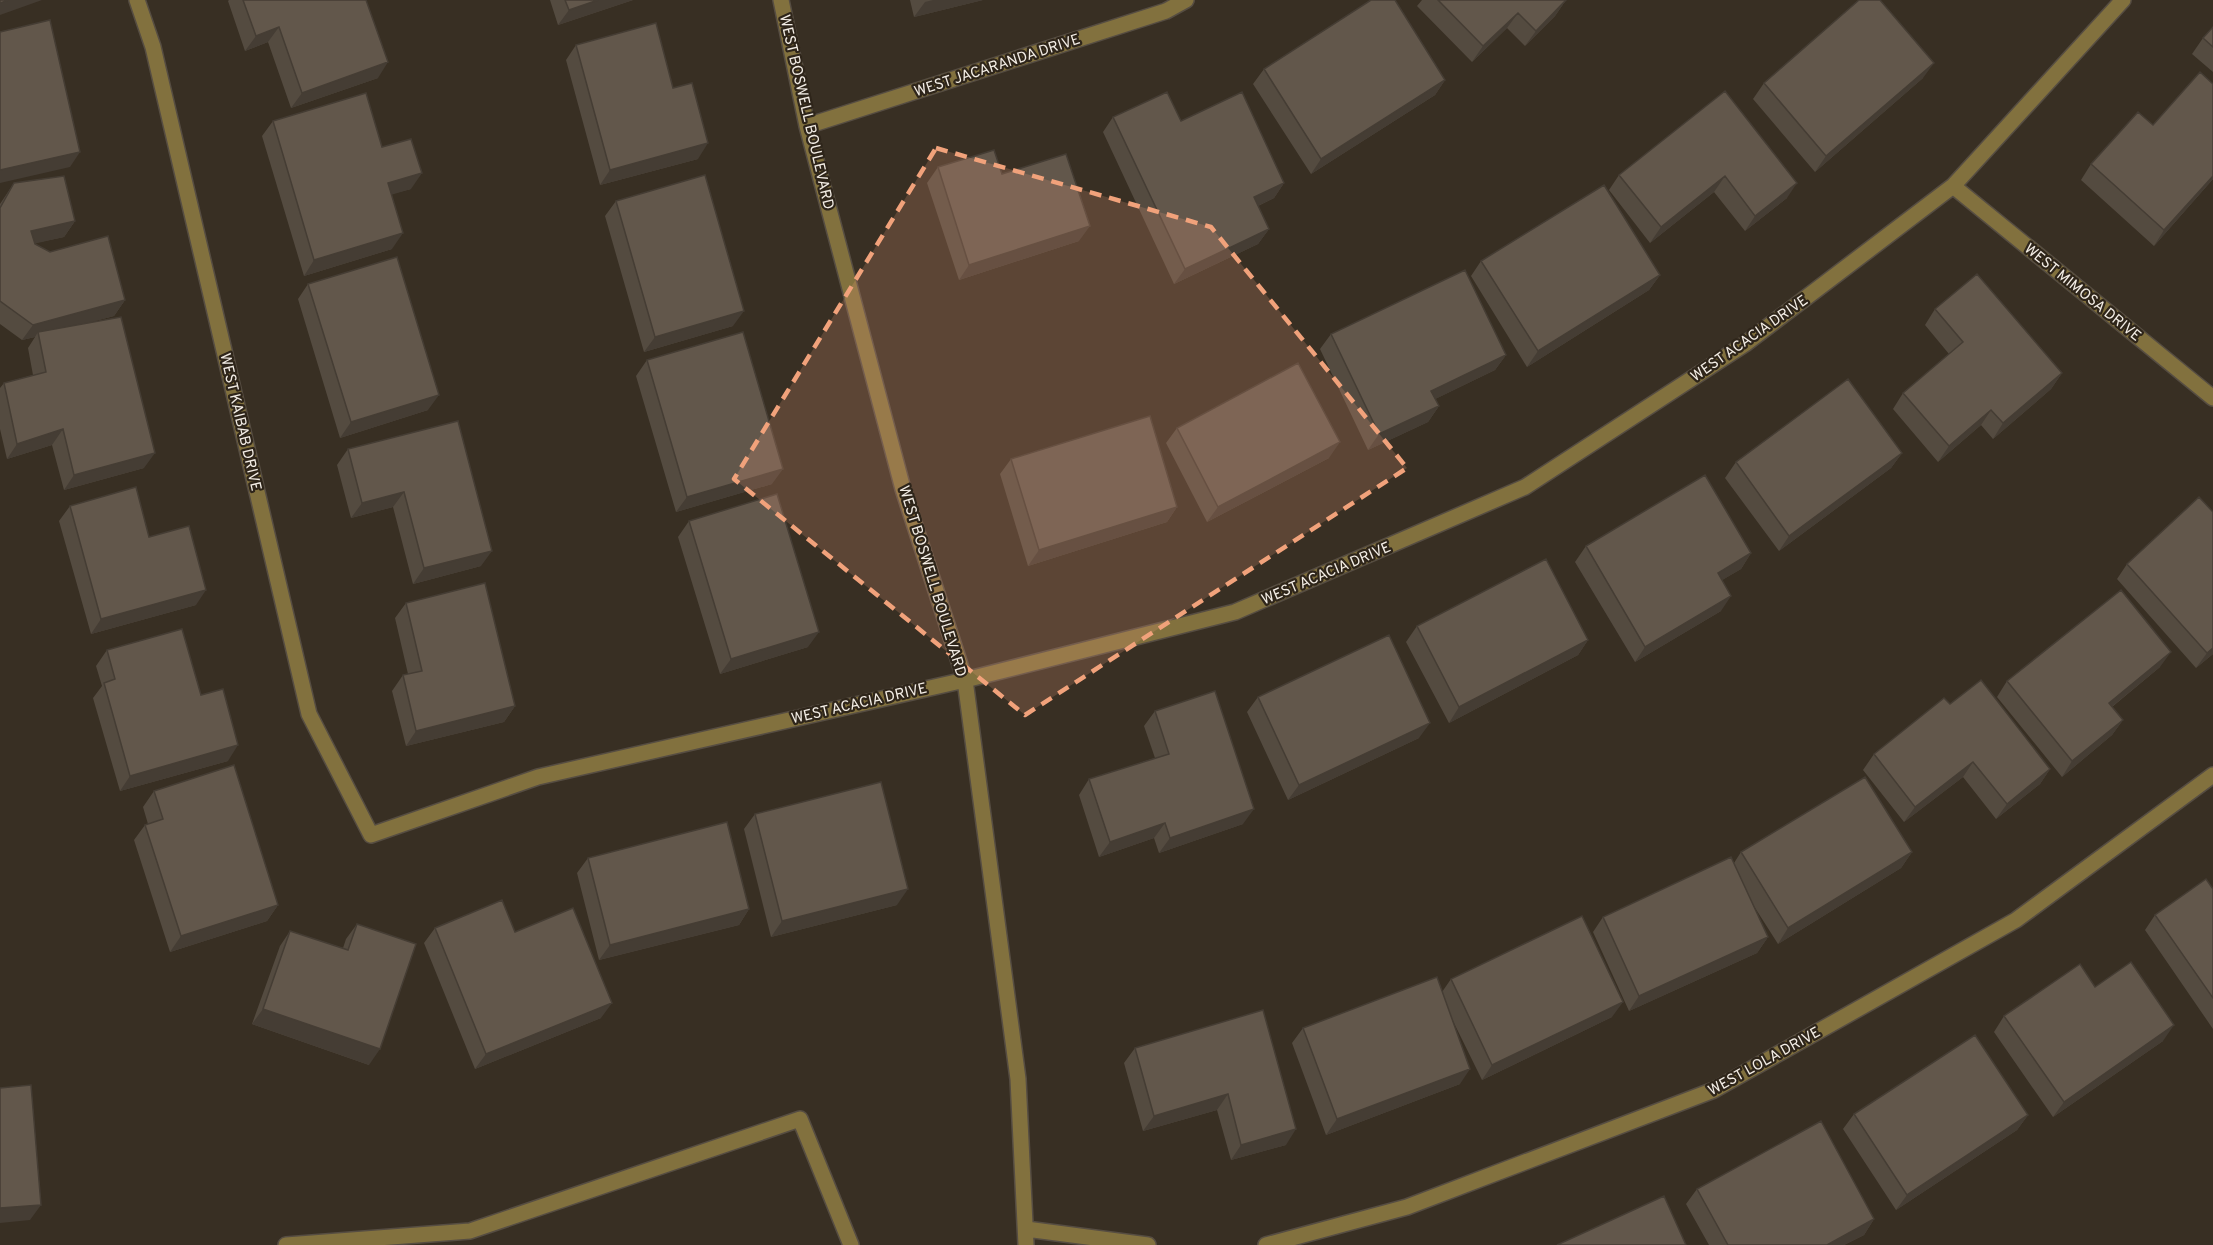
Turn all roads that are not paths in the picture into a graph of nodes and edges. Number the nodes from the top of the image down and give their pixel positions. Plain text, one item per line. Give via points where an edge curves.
1 (137, 0) edge
2 (780, 0) edge
3 (1186, 0) edge
4 (2122, 0) edge
5 (807, 126) junction
6 (1953, 186) junction
7 (2213, 398) edge
8 (965, 680) junction
9 (2213, 775) edge
10 (371, 834) joint
11 (1026, 1237) edge
12 (452, 1239) edge
13 (286, 1245) edge
14 (851, 1245) edge
15 (1148, 1245) edge
16 (1266, 1245) edge

1 - 10 street, WEST KAIBAB DRIVE via 153,47 309,714
2 - 5 street, WEST BOSWELL BOULEVARD
3 - 5 street, WEST JACARANDA DRIVE via 1166,11
4 - 6 street, WEST ACACIA DRIVE
5 - 8 street, WEST BOSWELL BOULEVARD via 903,489
6 - 7 street, WEST MIMOSA DRIVE
6 - 8 street, WEST ACACIA DRIVE via 1745,344 1525,487 1235,612
8 - 10 street, WEST ACACIA DRIVE via 538,777
8 - 11 street, WEST BOSWELL BOULEVARD via 1018,1079
9 - 16 street, WEST LOLA DRIVE via 2016,920 1714,1090 1407,1207
11 - 15 street
12 - 13 street
12 - 14 street via 800,1119

